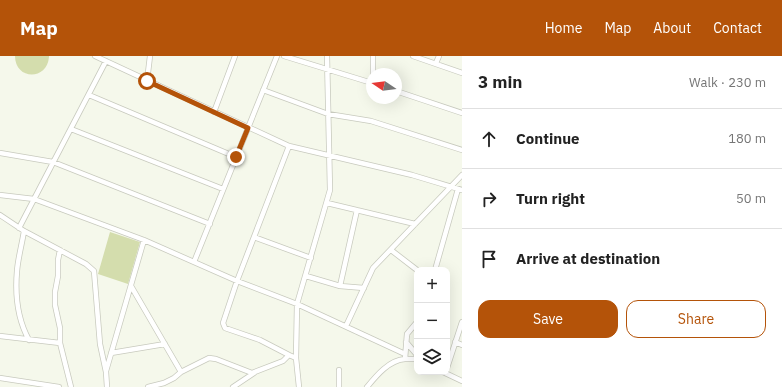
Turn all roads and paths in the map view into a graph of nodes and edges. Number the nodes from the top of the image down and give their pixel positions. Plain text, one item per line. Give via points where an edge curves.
1 (95, 56) edge
2 (150, 56) edge
3 (235, 56) edge
4 (277, 56) edge
5 (284, 56) edge
6 (327, 56) edge
7 (373, 56) edge
8 (413, 56) edge
9 (439, 56) edge
10 (106, 62) junction
11 (436, 63) junction
12 (326, 68) junction
13 (373, 68) edge
14 (462, 72) edge
15 (147, 81) junction
16 (366, 81) edge
17 (263, 90) junction
18 (402, 93) edge
19 (89, 95) junction
20 (214, 112) junction
21 (462, 113) edge
22 (328, 114) junction
23 (248, 128) junction
24 (71, 129) junction
25 (289, 146) junction
26 (462, 150) edge
27 (0, 153) edge
28 (329, 155) junction
29 (236, 157) junction
30 (53, 162) junction
31 (462, 175) edge
32 (450, 187) junction
33 (224, 189) junction
34 (460, 190) edge
35 (0, 195) edge
36 (34, 199) junction
37 (327, 203) junction
38 (357, 210) junction
39 (0, 215) edge
40 (210, 224) junction
41 (415, 224) junction
42 (21, 229) junction
43 (254, 237) junction
44 (144, 240) junction
45 (60, 250) junction
46 (391, 250) junction
47 (311, 258) junction
48 (194, 262) junction
49 (436, 267) edge
50 (414, 268) edge
51 (306, 276) junction
52 (237, 281) junction
53 (131, 286) junction
54 (340, 286) junction
55 (364, 288) junction
56 (297, 304) junction
57 (462, 322) edge
58 (346, 326) junction
59 (414, 326) edge
60 (25, 332) junction
61 (0, 336) edge
62 (21, 339) junction
63 (29, 340) junction
64 (406, 342) junction
65 (455, 342) junction
66 (60, 343) junction
67 (165, 344) junction
68 (462, 345) edge
69 (414, 351) edge
70 (112, 353) junction
71 (405, 354) junction
72 (289, 355) junction
73 (296, 358) junction
74 (450, 358) edge
75 (405, 359) junction
76 (414, 359) edge
77 (339, 370) dead end
78 (106, 372) junction
79 (181, 372) junction
80 (254, 373) junction
81 (450, 375) edge
82 (0, 378) edge
83 (462, 381) edge
84 (59, 387) edge
85 (71, 387) edge
86 (107, 387) edge
87 (148, 387) edge
88 (233, 387) edge
89 (299, 387) edge
90 (339, 387) edge
91 (367, 387) edge

1 - 10 street
2 - 15 street
3 - 20 street
4 - 17 street
5 - 12 street
6 - 12 street
7 - 13 street
8 - 11 street
9 - 11 street
10 - 15 street
10 - 19 street
11 - 14 street
12 - 16 street
12 - 22 street
15 - 20 street
17 - 22 street
17 - 23 street
18 - 21 street
19 - 24 street
19 - 29 street
20 - 23 street
22 - 26 street via 371,121
22 - 28 street
23 - 25 street
23 - 29 street
24 - 30 street
24 - 33 street
25 - 28 street
25 - 43 street
27 - 30 street
28 - 32 street
28 - 37 street via 330,190
29 - 33 street
30 - 36 street
30 - 40 street
31 - 32 street
32 - 34 street
32 - 41 street
33 - 40 street
34 - 49 street
35 - 36 street
36 - 42 street
36 - 44 street
37 - 38 street
37 - 47 street
38 - 41 street
38 - 54 street
39 - 42 street
40 - 48 street
41 - 46 street
42 - 45 street
42 - 60 street via 16,284
43 - 47 street
43 - 52 street
44 - 48 street
44 - 53 street
45 - 66 street via 55,305
45 - 78 street via 94,271 100,344
46 - 50 street
46 - 55 street via 373,268
47 - 51 street
48 - 52 street
51 - 54 street
51 - 56 street
52 - 56 street
52 - 72 street via 223,323 225,328 260,340
53 - 67 street
53 - 70 street
54 - 55 street
55 - 58 street
56 - 58 street
56 - 73 street
57 - 65 street
58 - 71 street
59 - 64 street via 407,334
60 - 62 street
60 - 63 street
61 - 62 street
62 - 63 street
63 - 66 street
64 - 69 street
64 - 71 street
65 - 68 street
65 - 74 street
66 - 85 street
67 - 70 street
67 - 79 street
70 - 78 street
71 - 75 street
72 - 73 street
72 - 80 street via 283,362
73 - 89 street
75 - 76 street
75 - 91 street via 388,366
77 - 90 street
78 - 86 street
79 - 80 street via 213,358
79 - 87 street via 164,383
80 - 88 street
81 - 83 street
82 - 84 street

